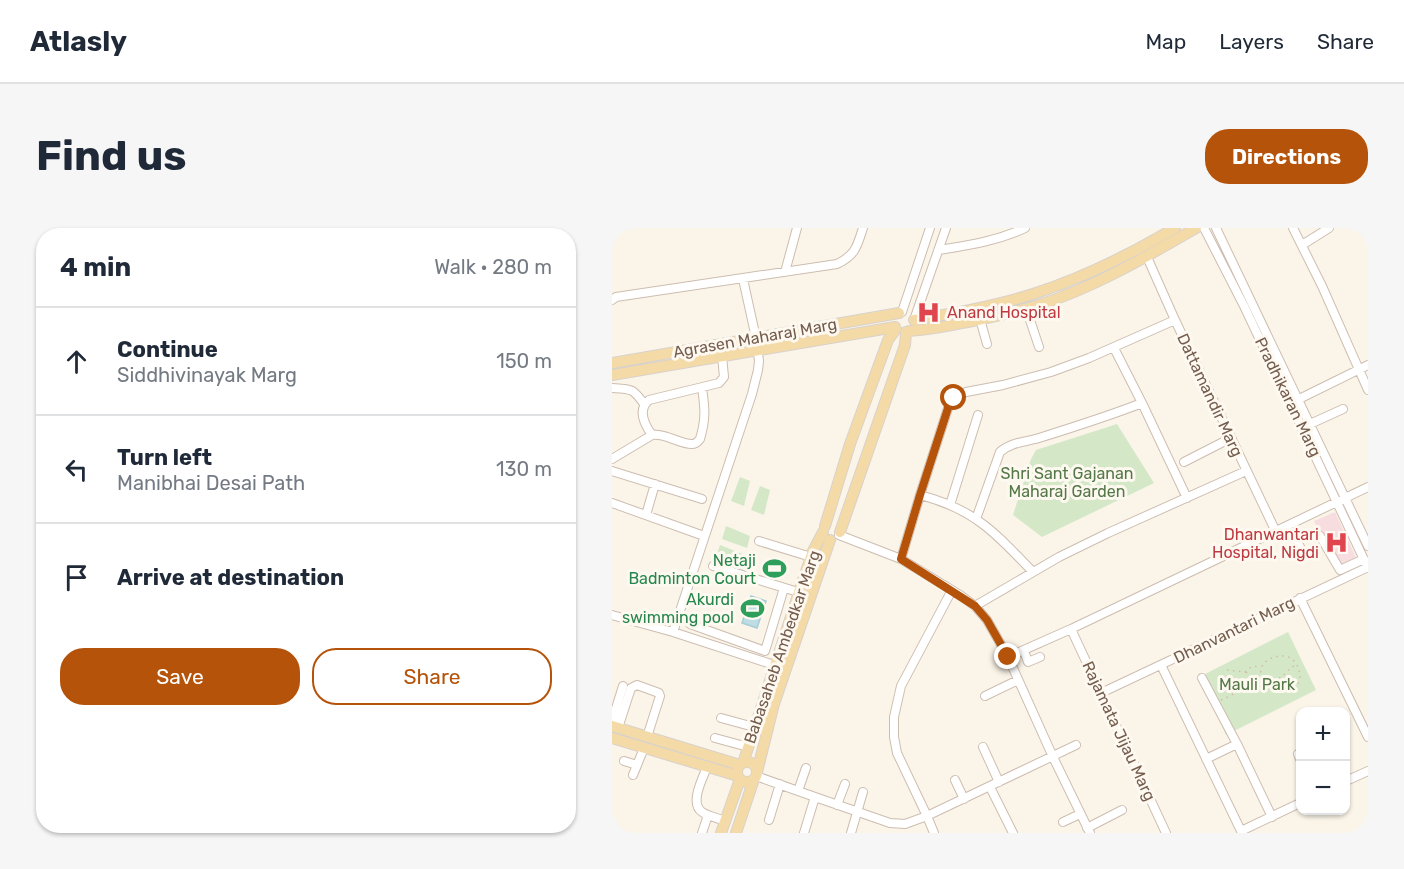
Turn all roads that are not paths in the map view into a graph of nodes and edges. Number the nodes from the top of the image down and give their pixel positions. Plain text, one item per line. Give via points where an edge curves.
1 (797, 228) edge
2 (863, 228) edge
3 (930, 228) edge
4 (946, 228) edge
5 (1025, 228) edge
6 (1174, 228) edge
7 (1196, 228) edge
8 (1204, 228) edge
9 (1216, 228) edge
10 (1293, 228) edge
11 (1329, 228) edge
12 (1302, 245) junction
13 (939, 250) junction
14 (1147, 256) junction
15 (785, 272) junction
16 (743, 279) junction
17 (612, 300) edge
18 (1026, 308) junction
19 (900, 313) junction
20 (980, 319) junction
21 (914, 320) junction
22 (1175, 320) junction
23 (901, 330) junction
24 (756, 338) junction
25 (987, 344) dead end
26 (1039, 347) dead end
27 (1114, 348) junction
28 (758, 350) junction
29 (722, 356) junction
30 (612, 363) edge
31 (1368, 365) edge
32 (1359, 370) junction
33 (612, 375) edge
34 (612, 388) edge
35 (702, 388) junction
36 (1368, 390) edge
37 (1294, 401) junction
38 (1142, 403) junction
39 (644, 404) junction
40 (1343, 409) dead end
41 (978, 415) dead end
42 (1310, 424) junction
43 (652, 435) junction
44 (1231, 438) junction
45 (612, 459) edge
46 (1184, 462) dead end
47 (612, 471) edge
48 (1246, 471) junction
49 (655, 484) junction
50 (1368, 487) edge
51 (920, 495) junction
52 (1187, 498) junction
53 (702, 499) dead end
54 (1341, 500) junction
55 (612, 503) edge
56 (950, 505) junction
57 (646, 515) junction
58 (976, 519) junction
59 (1288, 526) junction
60 (1276, 532) junction
61 (832, 533) junction
62 (704, 536) junction
63 (1320, 536) dead end
64 (759, 541) dead end
65 (1368, 546) edge
66 (1304, 554) dead end
67 (811, 557) junction
68 (901, 559) junction
69 (1367, 565) edge
70 (713, 566) dead end
71 (1032, 572) junction
72 (784, 588) junction
73 (952, 590) junction
74 (798, 592) junction
75 (1300, 598) junction
76 (975, 606) junction
77 (612, 615) edge
78 (690, 624) dead end
79 (1071, 629) junction
80 (673, 632) junction
81 (1024, 651) junction
82 (1008, 657) junction
83 (1040, 657) dead end
84 (774, 665) junction
85 (1161, 665) junction
86 (1202, 678) dead end
87 (1018, 680) junction
88 (623, 686) dead end
89 (1101, 693) junction
90 (985, 696) dead end
91 (721, 718) dead end
92 (754, 727) junction
93 (614, 728) edge
94 (1368, 737) edge
95 (715, 738) dead end
96 (646, 742) junction
97 (1237, 744) junction
98 (1076, 745) dead end
99 (748, 747) junction
100 (982, 747) dead end
101 (1053, 757) junction
102 (1206, 759) junction
103 (624, 761) dead end
104 (637, 765) junction
105 (707, 767) junction
106 (806, 768) dead end
107 (740, 771) junction
108 (1368, 771) edge
109 (633, 775) dead end
110 (756, 776) junction
111 (1350, 779) edge
112 (955, 780) dead end
113 (999, 782) junction
114 (780, 784) junction
115 (845, 784) dead end
116 (990, 787) junction
117 (798, 791) junction
118 (863, 792) dead end
119 (815, 797) junction
120 (964, 799) junction
121 (837, 805) junction
122 (1296, 805) edge
123 (1122, 810) dead end
124 (857, 812) junction
125 (1080, 814) junction
126 (708, 815) junction
127 (927, 816) junction
128 (1272, 817) junction
129 (769, 820) dead end
130 (725, 821) junction
131 (1063, 822) dead end
132 (898, 829) edge
133 (1088, 831) edge
134 (1241, 832) edge
135 (702, 833) edge
136 (721, 833) edge
137 (736, 833) edge
138 (804, 833) edge
139 (851, 833) edge
140 (934, 833) edge
141 (1012, 833) edge
142 (1166, 833) edge

1 - 15 street
2 - 15 street via 848,259
3 - 19 street
4 - 13 street
5 - 13 street via 985,242
6 - 21 main road via 1113,263 1036,293
7 - 14 main road
8 - 37 street, Pradhikaran Marg
9 - 37 street, Pradhikaran Marg
10 - 12 street
11 - 12 street
12 - 32 street
13 - 21 street
14 - 18 main road via 1087,286
14 - 22 street, Dattamandir Marg
15 - 16 street
16 - 17 street
16 - 24 street
18 - 20 main road
18 - 26 street
19 - 21 main road via 909,314
19 - 23 main road via 894,319
19 - 24 main road, Agrasen Maharaj Marg
20 - 23 main road via 925,330
20 - 25 street
21 - 23 main road via 914,325
22 - 27 street
22 - 44 street, Dattamandir Marg
23 - 28 main road, Agrasen Maharaj Marg
23 - 61 main road, Babasaheb Ambedkar Marg via 905,345
23 - 61 main road, Babasaheb Ambedkar Marg via 888,340 850,444
24 - 28 street
24 - 30 main road, Agrasen Maharaj Marg
27 - 38 street
27 - 51 street via 1051,372 954,398
28 - 29 main road, Agrasen Maharaj Marg
28 - 62 street via 752,394
29 - 33 main road, Agrasen Maharaj Marg
29 - 35 street via 723,381
31 - 32 street
32 - 36 street
32 - 37 street
34 - 39 street via 631,389
35 - 39 street
35 - 43 street via 706,410 698,442 691,444
37 - 42 street, Pradhikaran Marg
37 - 54 street, Pradhikaran Marg
38 - 52 street
38 - 58 street via 1004,449
39 - 43 street via 644,420
40 - 42 street
41 - 56 street
42 - 54 street, Pradhikaran Marg
43 - 45 street
44 - 46 street
44 - 48 street, Dattamandir Marg
47 - 49 street
48 - 52 street
48 - 60 street, Dattamandir Marg
49 - 53 street
49 - 57 street
50 - 54 street
51 - 56 street
51 - 68 street
52 - 71 street
54 - 59 street
54 - 65 street, Pradhikaran Marg
54 - 69 street, Pradhikaran Marg
55 - 57 street
56 - 58 street
57 - 62 street
58 - 71 street
59 - 60 street
59 - 66 street
60 - 79 street
61 - 67 main road, Babasaheb Ambedkar Marg
61 - 68 street
61 - 110 main road, Babasaheb Ambedkar Marg via 774,704
62 - 80 street
63 - 69 street via 1340,570
64 - 67 street
67 - 74 main road, Babasaheb Ambedkar Marg
68 - 73 street
69 - 75 street, Dhanvantari Marg
70 - 72 street
71 - 76 street
72 - 74 street
72 - 78 street via 765,651
73 - 76 street
73 - 127 street via 901,686 894,717 897,753
74 - 84 main road, Babasaheb Ambedkar Marg
75 - 85 street, Dhanvantari Marg
75 - 94 street
76 - 82 street
77 - 80 street
79 - 81 street
79 - 89 street, Rajamata Jijau Marg
80 - 84 street
81 - 82 street
81 - 83 street via 1028,662
82 - 87 street
84 - 92 main road, Babasaheb Ambedkar Marg
85 - 89 street, Dhanvantari Marg
85 - 102 street
86 - 97 street
87 - 90 street
87 - 101 street
88 - 93 street
89 - 142 street, Rajamata Jijau Marg
91 - 92 street
92 - 99 main road, Babasaheb Ambedkar Marg
93 - 96 main road, Babasaheb Ambedkar Marg
93 - 96 street via 631,688 637,685 659,693
95 - 99 street
96 - 104 street
96 - 105 main road, Babasaheb Ambedkar Marg
96 - 107 main road, Babasaheb Ambedkar Marg
97 - 102 street
97 - 128 street
98 - 101 street
99 - 107 main road, Babasaheb Ambedkar Marg
100 - 113 street
101 - 113 street
101 - 125 street
102 - 134 street
103 - 104 street
104 - 109 street
105 - 107 main road, Babasaheb Ambedkar Marg
105 - 126 street via 696,803
106 - 117 street
107 - 110 main road via 747,782
107 - 110 main road via 747,762 755,766
107 - 130 main road
108 - 111 street
110 - 114 street
110 - 137 main road, Babasaheb Ambedkar Marg
112 - 120 street
113 - 116 street
114 - 117 street
114 - 129 street
115 - 121 street
116 - 120 street
116 - 141 street
117 - 119 street
118 - 124 street
119 - 121 street
119 - 138 street
120 - 127 street
121 - 124 street
122 - 128 street
123 - 133 street
124 - 132 street
124 - 139 street
125 - 131 street
125 - 133 street
126 - 130 street
126 - 135 street
127 - 132 street
127 - 140 street
128 - 134 street
130 - 136 main road

